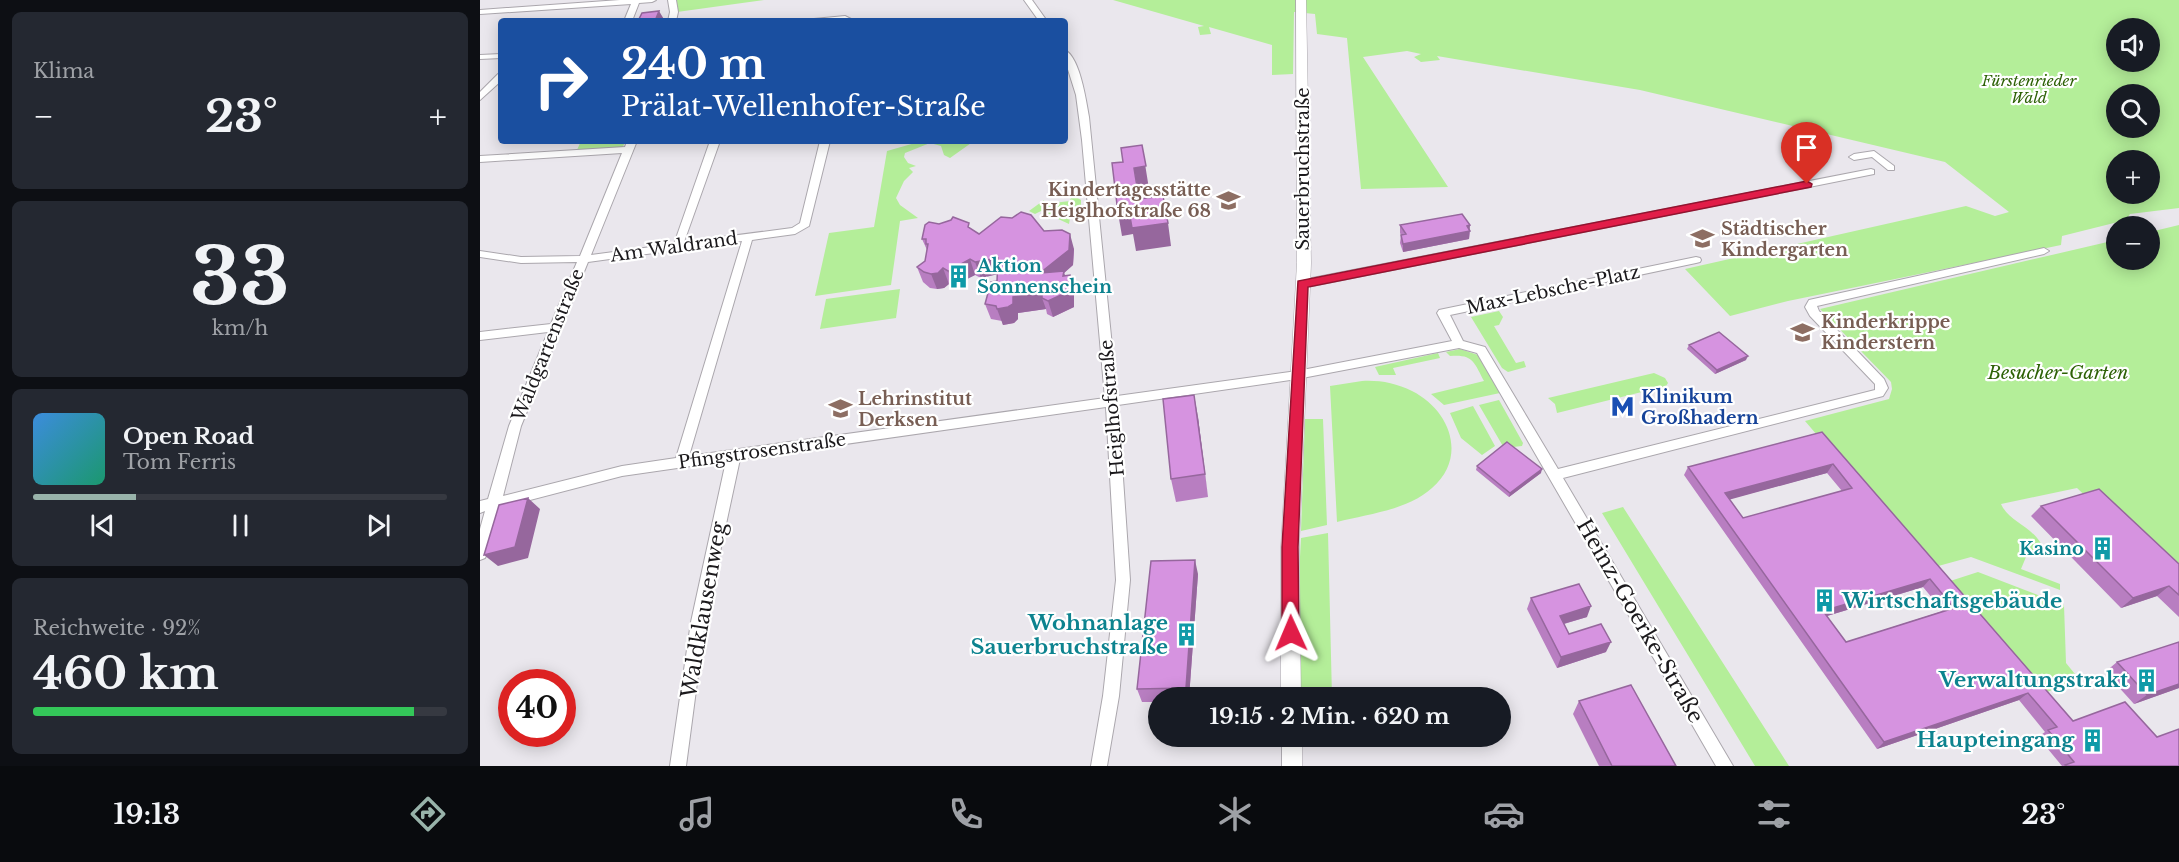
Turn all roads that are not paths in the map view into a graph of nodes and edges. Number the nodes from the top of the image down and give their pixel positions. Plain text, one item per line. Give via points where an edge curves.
1 (652, 0) edge
2 (672, 0) edge
3 (1028, 0) edge
4 (1301, 0) edge
5 (636, 2) junction
6 (480, 12) edge
7 (629, 18) edge
8 (673, 18) edge
9 (1042, 18) edge
10 (498, 56) edge
11 (480, 57) edge
12 (1068, 58) edge
13 (498, 79) edge
14 (480, 96) edge
15 (574, 144) edge
16 (714, 144) edge
17 (824, 144) edge
18 (630, 146) edge
19 (569, 154) junction
20 (480, 159) edge
21 (1871, 172) dead end
22 (748, 237) junction
23 (678, 246) junction
24 (2044, 252) dead end
25 (480, 254) edge
26 (583, 259) junction
27 (1696, 260) dead end
28 (1302, 284) junction
29 (556, 327) junction
30 (480, 336) edge
31 (1459, 344) junction
32 (1297, 375) junction
33 (1112, 401) junction
34 (734, 455) junction
35 (681, 462) junction
36 (1555, 475) junction
37 (486, 505) edge
38 (480, 554) edge
39 (1291, 687) edge
40 (1292, 747) edge
41 (678, 766) edge
42 (1099, 766) edge
43 (1292, 766) edge
44 (1725, 766) edge

1 - 5 street
2 - 8 street
3 - 9 street
4 - 28 street, Sauerbruchstraße
5 - 6 street
5 - 7 street
10 - 11 street
12 - 33 street, Heiglhofstraße via 1081,92
13 - 14 street
15 - 19 street
16 - 23 street
17 - 22 street, Am Waldrand via 806,224 795,231
18 - 19 street
18 - 26 street, Waldgartenstraße
19 - 20 street
21 - 28 street
22 - 23 street, Am Waldrand
22 - 35 street
23 - 26 street, Am Waldrand
24 - 36 street via 1813,303 1814,313 1880,382 1879,393
25 - 26 street, Am Waldrand via 521,260
26 - 29 street, Waldgartenstraße
27 - 31 street, Max-Lebsche-Platz via 1443,313
28 - 32 street, Sauerbruchstraße
29 - 30 street
29 - 37 street, Waldgartenstraße
31 - 32 street, Max-Lebsche-Platz
31 - 36 street, Max-Lebsche-Platz via 1481,350
32 - 33 street, Pfingstrosenstraße
32 - 39 street, Sauerbruchstraße via 1290,547
33 - 34 street, Pfingstrosenstraße
33 - 42 street, Heiglhofstraße via 1123,580
34 - 35 street, Pfingstrosenstraße
34 - 41 street, Waldklausenweg via 698,622
35 - 37 street, Pfingstrosenstraße via 594,477
36 - 44 street, Heinz-Goerke-Straße
37 - 38 street, Waldgartenstraße
40 - 43 street

